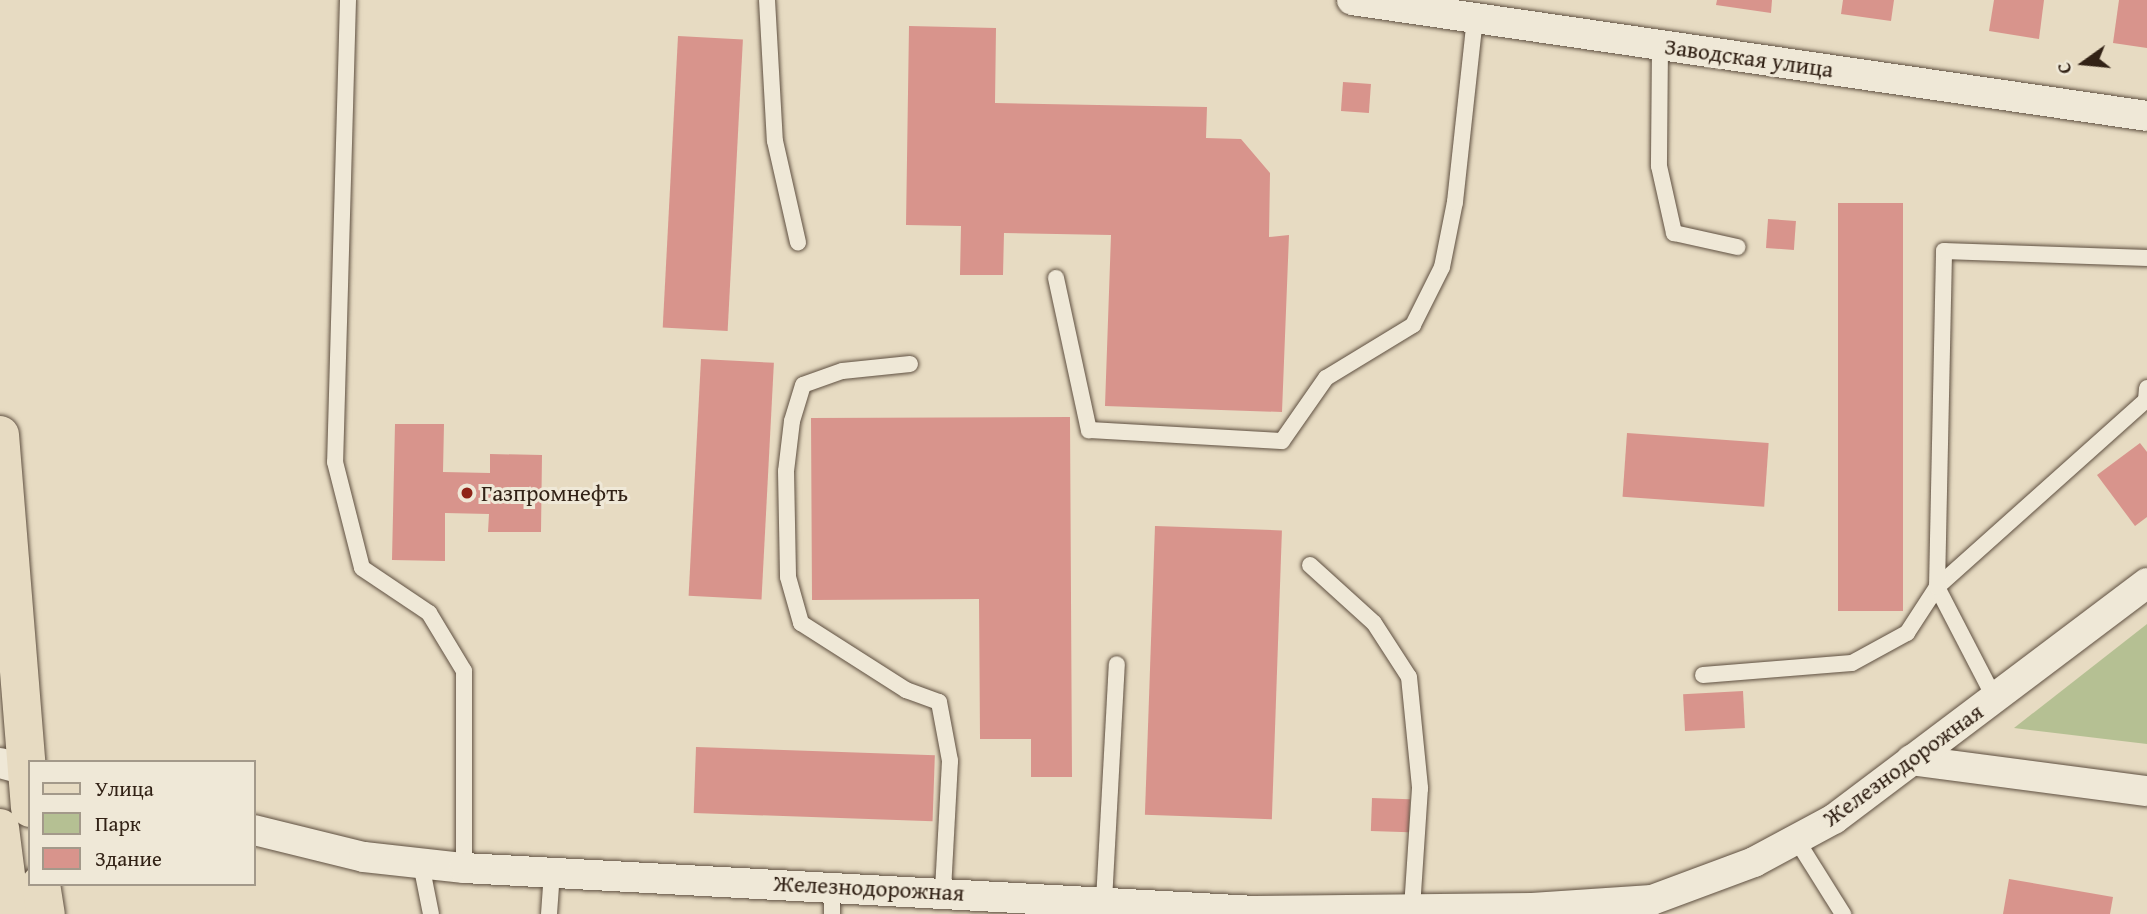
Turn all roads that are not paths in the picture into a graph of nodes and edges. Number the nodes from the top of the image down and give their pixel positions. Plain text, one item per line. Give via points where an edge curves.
1 (348, 0) edge
2 (767, 0) edge
3 (1352, 0) edge
4 (1475, 18) junction
5 (1660, 45) junction
6 (2147, 116) edge
7 (798, 242) dead end
8 (1737, 247) dead end
9 (2147, 258) edge
10 (1056, 278) dead end
11 (910, 363) dead end
12 (2147, 388) edge
13 (0, 435) edge
14 (1310, 565) dead end
15 (2147, 583) edge
16 (1937, 587) junction
17 (1117, 664) dead end
18 (1703, 675) dead end
19 (1994, 698) junction
20 (1912, 760) junction
21 (18, 768) edge
22 (2147, 791) edge
23 (28, 801) edge
24 (0, 828) edge
25 (256, 831) edge
26 (1796, 839) junction
27 (421, 864) junction
28 (464, 868) junction
29 (552, 872) junction
30 (41, 886) edge
31 (943, 892) junction
32 (832, 900) edge
33 (1104, 901) junction
34 (984, 904) edge
35 (1412, 909) junction
36 (1564, 910) edge
37 (1256, 912) edge
38 (11, 914) edge
39 (46, 914) edge
40 (431, 914) edge
41 (549, 914) edge
42 (1843, 914) edge

1 - 28 lane via 335,462 362,568 429,613 464,671
2 - 7 lane via 775,141
3 - 4 street, Заводская улица
4 - 5 street, Заводская улица
4 - 10 lane via 1455,202 1442,267 1413,325 1326,378 1282,441 1089,430
5 - 6 street, Заводская улица
5 - 8 lane via 1659,166 1674,233
9 - 16 lane via 1944,251
11 - 31 lane via 842,371 803,385 792,421 786,471 788,576 801,623 906,690 939,702 950,761
12 - 16 lane via 2146,400
13 - 21 main road
14 - 35 lane via 1374,623 1409,677 1420,788
15 - 19 street, Железнодорожная
16 - 18 lane via 1907,633 1852,663
16 - 19 lane
17 - 33 lane
19 - 20 street, Железнодорожная
20 - 22 street
20 - 26 street, Железнодорожная via 1834,820
21 - 23 main road
24 - 38 main road
25 - 27 street, Железнодорожная via 364,858
26 - 36 street, Железнодорожная via 1754,862 1652,900
26 - 42 lane
27 - 28 street, Железнодорожная
27 - 40 lane
28 - 29 street, Железнодорожная
29 - 32 street, Железнодорожная
29 - 41 lane
30 - 39 main road
31 - 32 street, Железнодорожная
31 - 34 street, Железнодорожная
33 - 34 street, Железнодорожная
33 - 37 street, Железнодорожная
35 - 36 street, Железнодорожная
35 - 37 street, Железнодорожная

